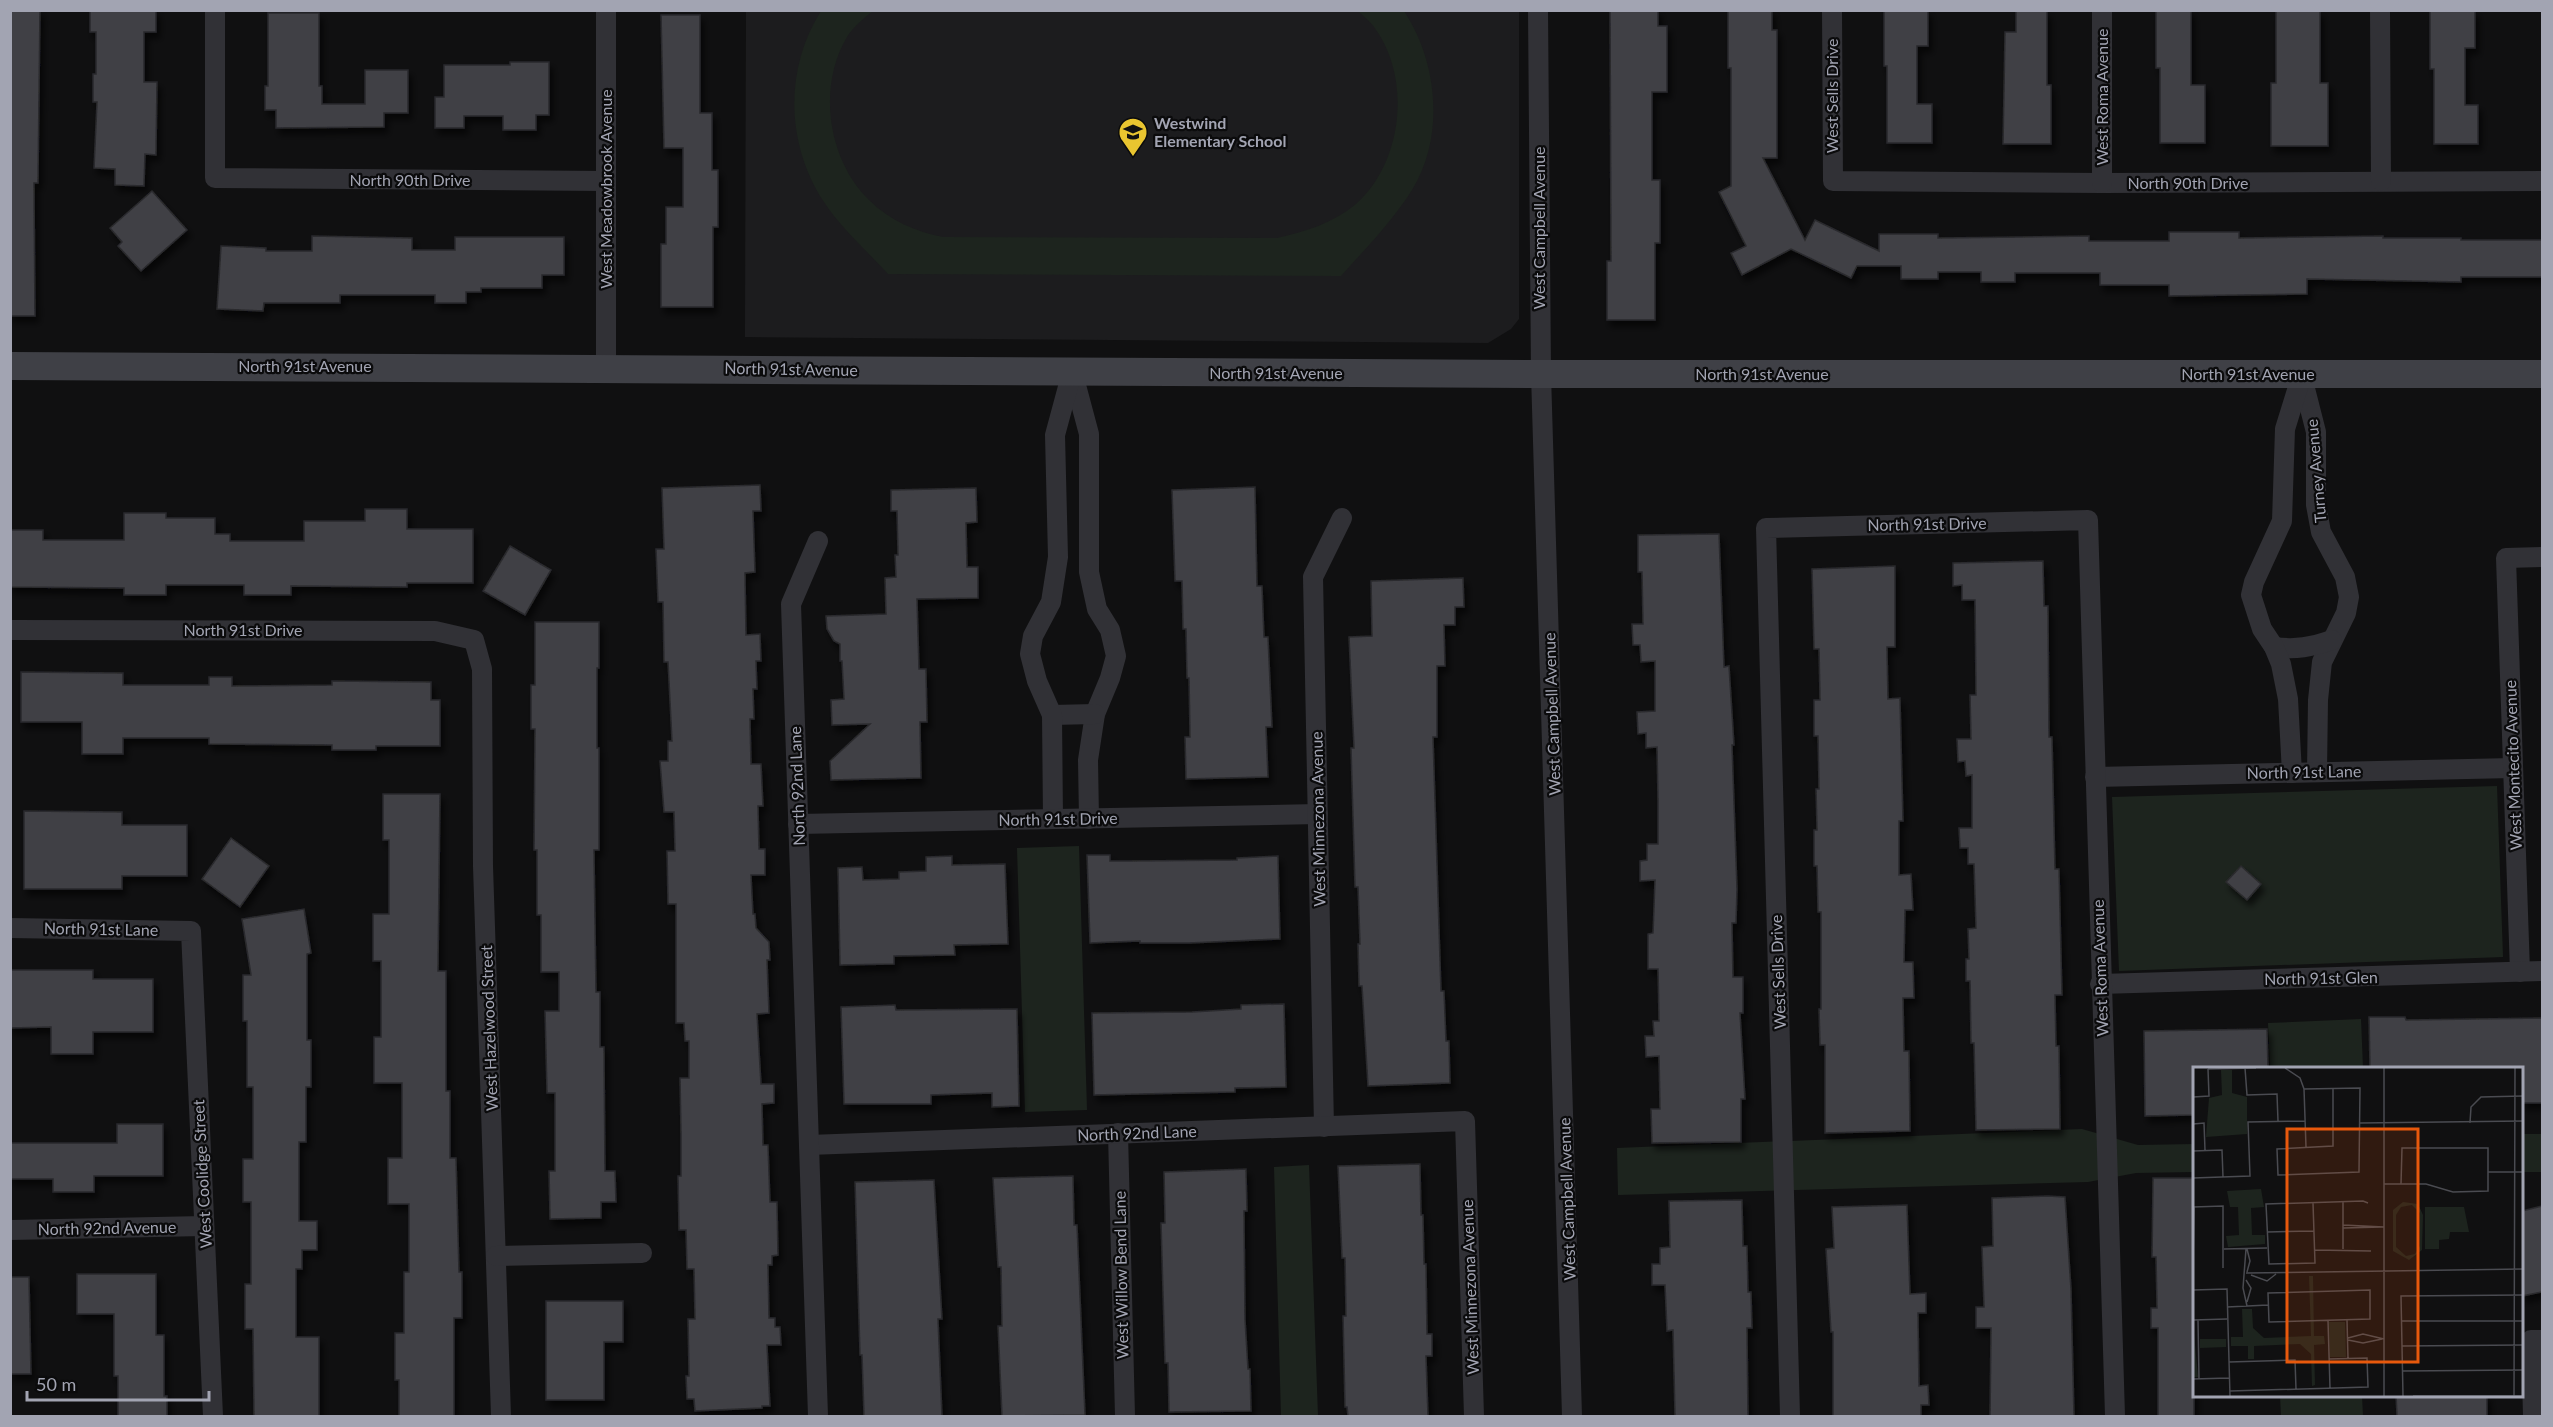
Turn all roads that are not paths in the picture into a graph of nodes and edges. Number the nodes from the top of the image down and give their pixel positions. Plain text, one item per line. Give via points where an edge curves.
1 (215, 10) edge
2 (606, 10) edge
3 (1538, 10) edge
4 (1832, 10) edge
5 (2102, 10) edge
6 (2380, 10) edge
7 (606, 181) junction
8 (1833, 181) joint
9 (2381, 181) junction
10 (2542, 181) edge
11 (2102, 183) junction
12 (10, 366) edge
13 (606, 368) junction
14 (1072, 372) junction
15 (1541, 374) junction
16 (2302, 374) junction
17 (2542, 374) edge
18 (1342, 518) dead end
19 (2088, 520) joint
20 (1766, 528) joint
21 (818, 541) dead end
22 (2542, 557) edge
23 (10, 630) edge
24 (474, 640) joint
25 (2332, 640) junction
26 (2274, 647) junction
27 (1095, 714) junction
28 (1052, 715) junction
29 (2513, 768) junction
30 (2317, 772) junction
31 (2292, 773) junction
32 (2095, 777) junction
33 (1318, 814) junction
34 (1053, 819) junction
35 (1089, 819) junction
36 (798, 824) junction
37 (10, 928) edge
38 (190, 931) joint
39 (2520, 972) junction
40 (2542, 972) edge
41 (2100, 984) junction
42 (1465, 1121) joint
43 (1324, 1127) junction
44 (1118, 1133) junction
45 (809, 1145) junction
46 (204, 1226) junction
47 (10, 1230) edge
48 (642, 1253) dead end
49 (496, 1256) junction
50 (2537, 1340) edge
51 (213, 1416) edge
52 (501, 1416) edge
53 (818, 1416) edge
54 (1125, 1416) edge
55 (1474, 1416) edge
56 (1572, 1416) edge
57 (1790, 1416) edge
58 (2115, 1416) edge
59 (2533, 1416) edge

1 - 7 street, North 90th Drive via 215,178
2 - 7 street, West Meadowbrook Avenue
3 - 15 street, West Campbell Avenue
4 - 8 street, West Sells Drive
5 - 11 street, West Roma Avenue
6 - 9 street
7 - 13 street, West Meadowbrook Avenue
8 - 11 street, North 90th Drive
9 - 10 street, North 90th Drive
9 - 11 street, North 90th Drive
12 - 13 main road, North 91st Avenue
13 - 14 main road, North 91st Avenue
14 - 15 main road, North 91st Avenue
14 - 27 street via 1089,434 1089,572 1097,609 1110,630 1116,656
14 - 28 street via 1055,435 1058,557 1051,602 1033,636 1030,654
15 - 16 main road, North 91st Avenue
15 - 56 street, West Campbell Avenue
16 - 17 main road, North 91st Avenue
16 - 25 street, Turney Avenue via 2316,432 2321,532 2345,577 2349,597 2346,613
16 - 26 street via 2285,429 2282,521 2253,582 2251,595 2262,630
18 - 33 street, West Minnezona Avenue via 1313,577
19 - 20 street, North 91st Drive
19 - 32 street, West Roma Avenue
20 - 57 street, West Sells Drive
21 - 36 street, North 92nd Lane via 791,604
22 - 29 street, West Montecito Avenue via 2506,558
23 - 24 street, North 91st Drive via 435,630
24 - 49 street, West Hazelwood Street via 482,669 483,866
25 - 26 street via 2293,650
25 - 30 street, Turney Avenue via 2322,662
26 - 31 street via 2288,699
27 - 28 street
27 - 35 street via 1088,760
28 - 34 street
29 - 30 street, North 91st Lane
29 - 39 street, West Montecito Avenue
30 - 31 street, North 91st Lane
31 - 32 street, North 91st Lane
32 - 41 street, West Roma Avenue
33 - 35 street, North 91st Drive
33 - 43 street, West Minnezona Avenue
34 - 35 street, North 91st Drive
34 - 36 street, North 91st Drive
36 - 45 street, North 92nd Lane
37 - 38 street, North 91st Lane
38 - 46 street, West Coolidge Street
39 - 40 street, North 91st Glen
39 - 41 street, North 91st Glen
41 - 58 street, West Roma Avenue
42 - 43 street, North 92nd Lane
42 - 55 street, West Minnezona Avenue
43 - 44 street, North 92nd Lane
44 - 45 street, North 92nd Lane
44 - 54 street, West Willow Bend Lane
45 - 53 street, North 92nd Lane
46 - 47 street, North 92nd Avenue
46 - 51 street, West Coolidge Street
48 - 49 street
49 - 52 street, West Hazelwood Street
50 - 59 street

